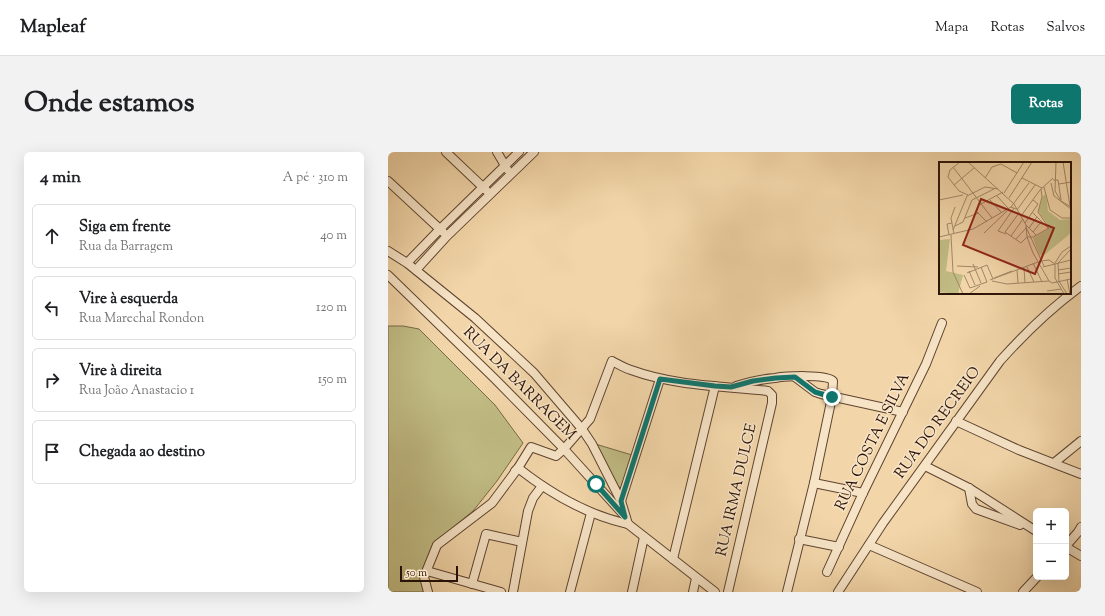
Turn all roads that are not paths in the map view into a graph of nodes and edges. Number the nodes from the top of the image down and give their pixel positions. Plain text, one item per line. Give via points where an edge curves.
1 (446, 152) edge
2 (497, 152) edge
3 (519, 152) edge
4 (534, 152) edge
5 (504, 166) junction
6 (512, 173) junction
7 (388, 181) edge
8 (483, 187) junction
9 (491, 194) junction
10 (440, 229) junction
11 (447, 236) junction
12 (388, 251) edge
13 (407, 263) junction
14 (416, 270) junction
15 (388, 276) edge
16 (1081, 286) edge
17 (1071, 294) edge
18 (1071, 294) edge
19 (942, 323) dead end
20 (795, 377) junction
21 (660, 379) junction
22 (715, 386) junction
23 (731, 387) junction
24 (832, 397) junction
25 (903, 412) junction
26 (956, 421) junction
27 (582, 430) junction
28 (1081, 441) edge
29 (564, 448) junction
30 (1054, 463) junction
31 (924, 466) junction
32 (514, 472) junction
33 (1081, 474) edge
34 (814, 483) junction
35 (542, 486) junction
36 (969, 488) junction
37 (863, 493) junction
38 (621, 501) junction
39 (591, 513) junction
40 (627, 521) junction
41 (1081, 527) edge
42 (1033, 529) edge
43 (1033, 530) edge
44 (644, 537) junction
45 (800, 539) junction
46 (522, 542) junction
47 (1068, 544) edge
48 (869, 545) junction
49 (839, 547) junction
50 (1069, 548) edge
51 (1081, 556) edge
52 (674, 559) junction
53 (427, 570) junction
54 (827, 572) dead end
55 (696, 578) junction
56 (1034, 580) edge
57 (472, 584) junction
58 (428, 592) edge
59 (501, 592) edge
60 (513, 592) edge
61 (570, 592) edge
62 (632, 592) edge
63 (693, 592) edge
64 (715, 592) edge
65 (728, 592) edge
66 (787, 592) edge
67 (838, 592) edge
68 (977, 592) edge
69 (1023, 592) edge

1 - 8 street
2 - 5 street
3 - 5 street
4 - 6 street
5 - 6 street
5 - 8 street
6 - 9 street
7 - 10 street
8 - 9 street
8 - 10 street
9 - 11 street
10 - 11 street
10 - 13 street
11 - 14 street
12 - 13 street
13 - 14 street
14 - 27 street via 475,318 534,373
15 - 29 street, RUA DA BARRAGEM
16 - 18 street, RUA DO RECREIO
17 - 26 street, RUA DO RECREIO via 1021,337
19 - 25 street, RUA COSTA E SILVA
20 - 23 street via 753,381
20 - 24 street via 815,392
20 - 24 street via 821,377 832,380
21 - 22 street
21 - 27 street via 611,361 592,415
21 - 38 street
22 - 23 street
22 - 52 street
23 - 65 street, RUA IRMA DULCE via 768,392 772,395
24 - 25 street
24 - 34 street
25 - 37 street, RUA COSTA E SILVA
26 - 30 street
26 - 31 street, RUA DO RECREIO
27 - 29 street
27 - 38 street via 592,444
28 - 30 street
29 - 32 street via 556,456 531,447
29 - 40 street, RUA DA BARRAGEM
30 - 33 street
31 - 36 street
31 - 48 street, RUA DO RECREIO
32 - 35 street via 518,468
32 - 53 street via 492,503 437,545
34 - 37 street
34 - 45 street
35 - 39 street
35 - 46 street via 528,511
36 - 42 street
36 - 43 street via 972,504 976,509
37 - 49 street, RUA COSTA E SILVA
38 - 40 street
39 - 40 street via 611,521
39 - 61 street
40 - 44 street, RUA DA BARRAGEM
41 - 47 street
44 - 52 street, RUA DA BARRAGEM
44 - 62 street
45 - 49 street
45 - 66 street
46 - 57 street via 486,534
46 - 60 street
48 - 67 street, RUA DO RECREIO
48 - 68 street
49 - 54 street, RUA COSTA E SILVA
50 - 51 street
52 - 55 street, RUA DA BARRAGEM
53 - 57 street
53 - 58 street via 424,577
55 - 63 street
55 - 64 street, RUA DA BARRAGEM
56 - 69 street
57 - 59 street

